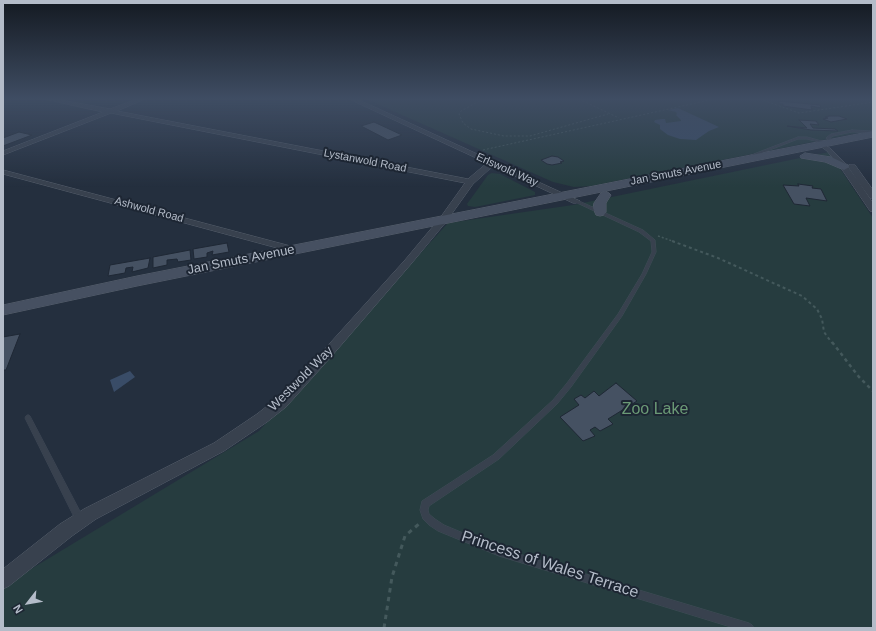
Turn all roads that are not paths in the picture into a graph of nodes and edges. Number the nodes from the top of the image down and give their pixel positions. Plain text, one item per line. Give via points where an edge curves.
1 (67, 128) edge
2 (195, 128) edge
3 (416, 128) edge
4 (873, 133) edge
5 (873, 142) edge
6 (829, 146) junction
7 (3, 153) edge
8 (805, 156) junction
9 (492, 163) junction
10 (846, 171) junction
11 (3, 172) edge
12 (858, 176) junction
13 (470, 182) junction
14 (563, 195) junction
15 (605, 195) junction
16 (873, 196) edge
17 (576, 201) junction
18 (873, 210) edge
19 (600, 212) junction
20 (480, 214) junction
21 (443, 220) junction
22 (295, 250) junction
23 (3, 310) edge
24 (28, 418) dead end
25 (80, 521) junction
26 (3, 580) edge
27 (749, 628) edge

1 - 7 street
2 - 13 street, Lystanwold Road
3 - 9 street, Erlswold Way
4 - 6 main road, Jan Smuts Avenue
5 - 6 main road, Jan Smuts Avenue
6 - 8 main road, Jan Smuts Avenue
6 - 10 street
6 - 12 street
6 - 14 main road, Jan Smuts Avenue
8 - 10 main road via 827,159
8 - 15 main road, Jan Smuts Avenue
9 - 13 street, Westwold Way
9 - 14 street, Erlswold Way
10 - 12 street
10 - 18 street
11 - 22 street, Ashwold Road
12 - 16 street
13 - 21 street, Westwold Way
14 - 17 street, Erlswold Way
14 - 20 main road, Jan Smuts Avenue
15 - 17 main road, Jan Smuts Avenue
15 - 19 main road via 600,203
17 - 19 lane
17 - 20 main road, Jan Smuts Avenue
19 - 27 lane, Princess of Wales Terrace via 641,231 653,242 654,252 620,315 554,402 507,448 430,500 425,504 424,510 428,518 441,528 499,552
20 - 21 main road, Jan Smuts Avenue
21 - 22 main road, Jan Smuts Avenue
21 - 25 street, Westwold Way via 358,320 282,403 219,447
22 - 23 main road, Jan Smuts Avenue
24 - 25 lane
25 - 26 street, Westwold Way

